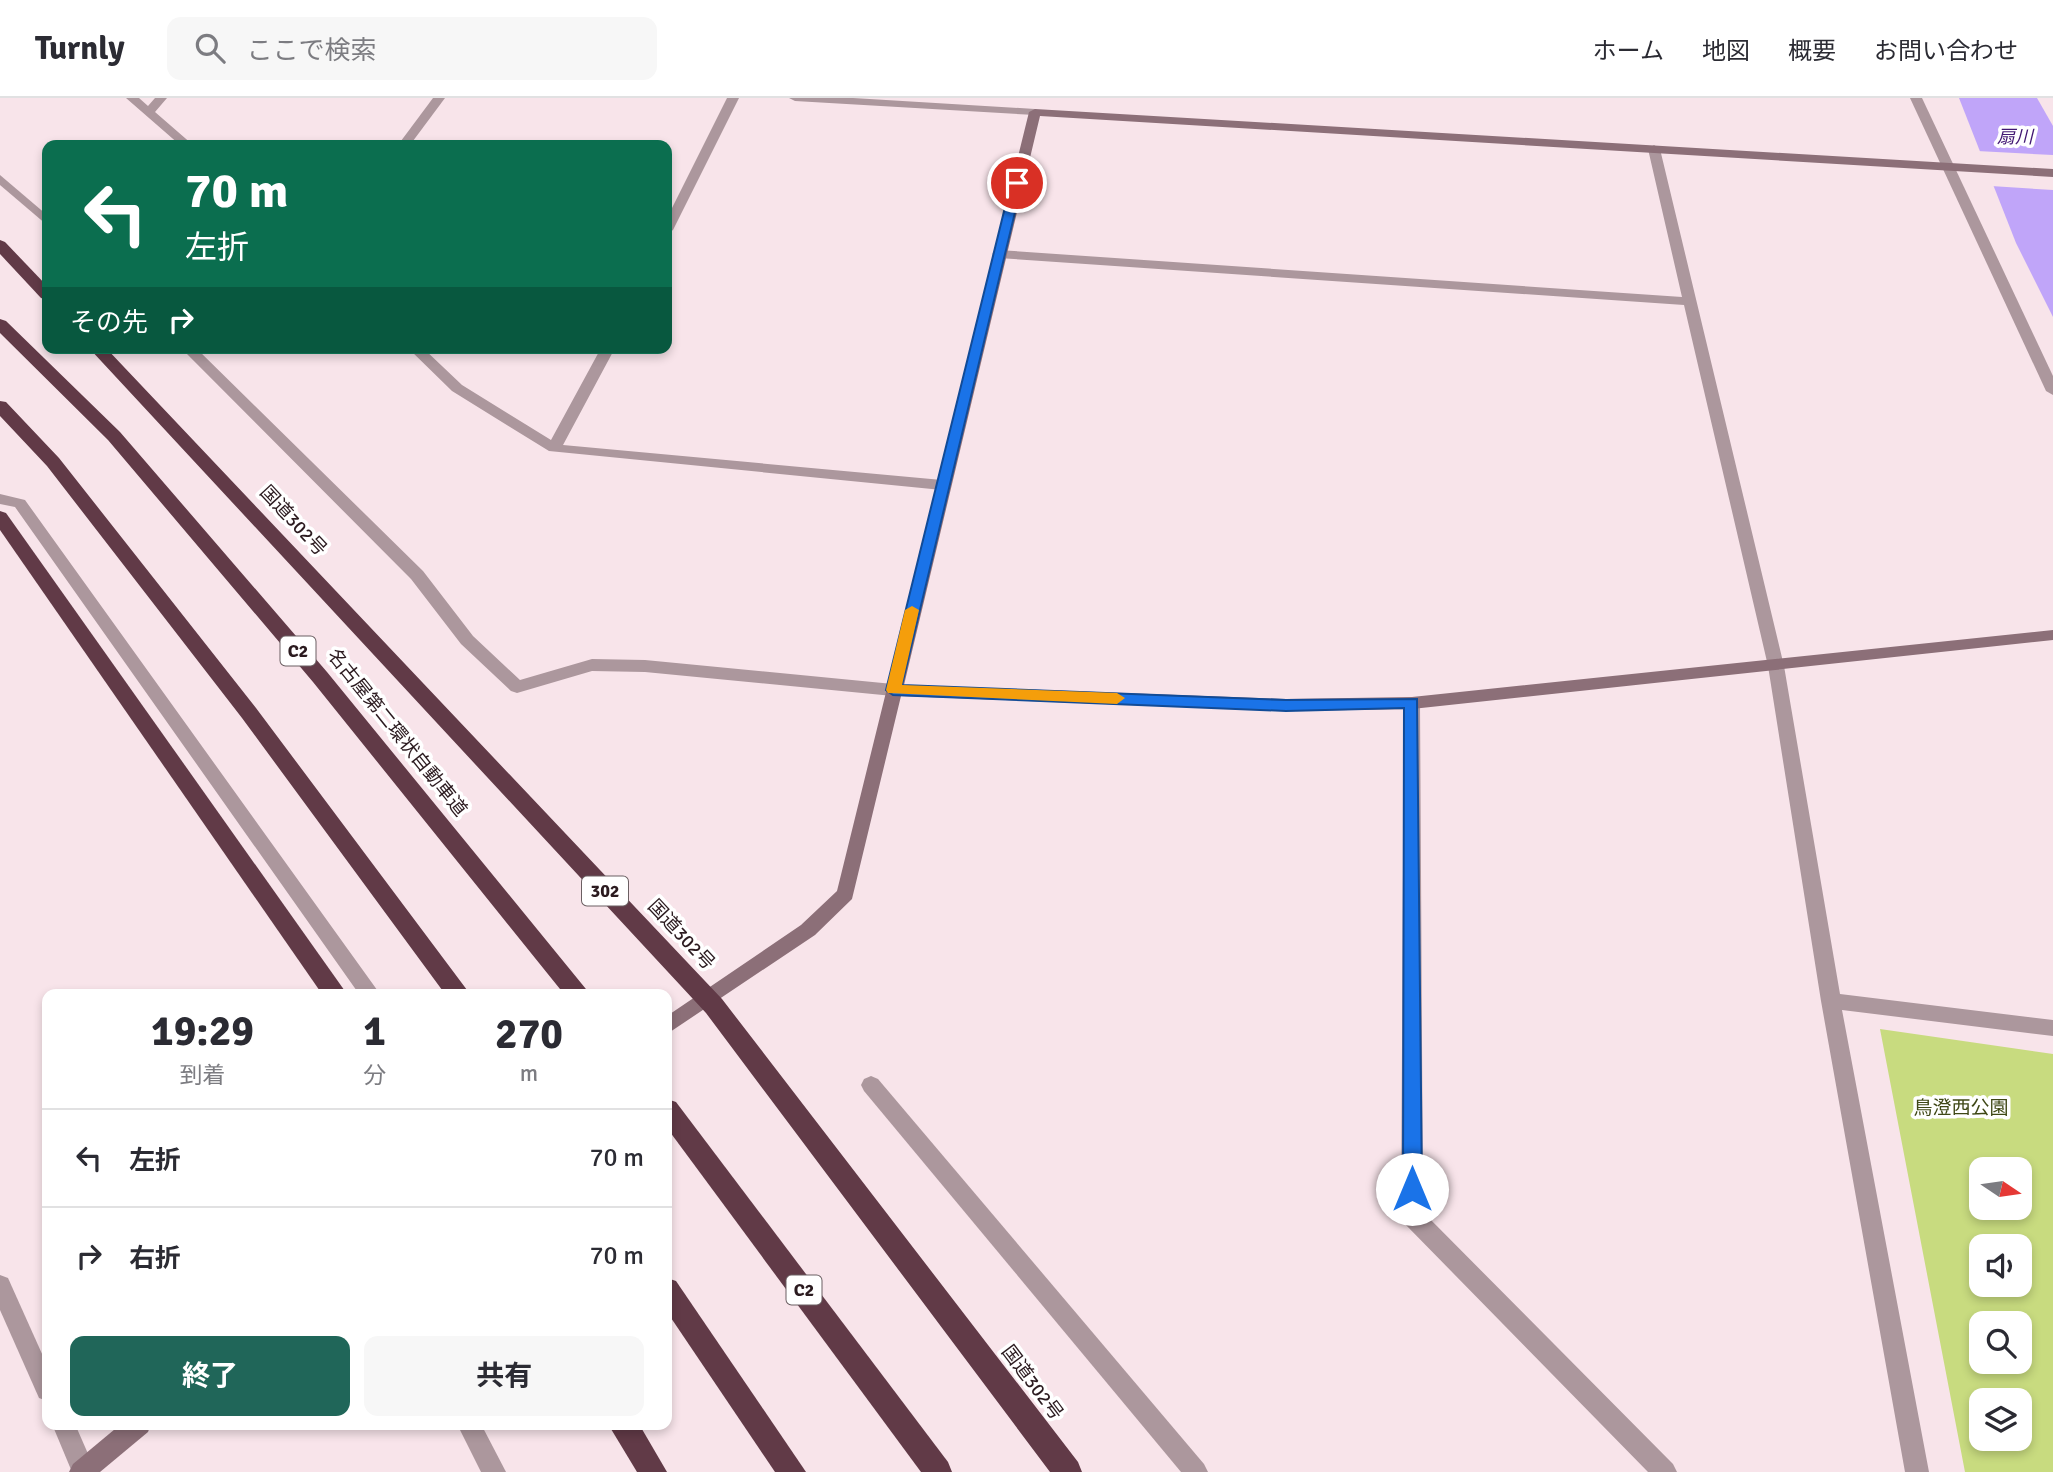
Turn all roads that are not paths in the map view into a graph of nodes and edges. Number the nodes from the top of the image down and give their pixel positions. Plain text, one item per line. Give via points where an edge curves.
1 (132, 98) edge
2 (161, 98) edge
3 (439, 98) edge
4 (733, 98) edge
5 (794, 98) edge
6 (1916, 98) edge
7 (1037, 105) edge
8 (149, 112) junction
9 (181, 140) edge
10 (408, 140) edge
11 (1654, 149) junction
12 (1946, 166) junction
13 (2053, 173) edge
14 (0, 179) edge
15 (42, 217) edge
16 (672, 220) edge
17 (0, 245) edge
18 (998, 254) junction
19 (42, 290) edge
20 (1690, 301) junction
21 (0, 324) edge
22 (103, 354) edge
23 (194, 354) edge
24 (421, 354) edge
25 (605, 354) edge
26 (2053, 391) edge
27 (0, 406) edge
28 (554, 448) junction
29 (942, 485) junction
30 (0, 499) edge
31 (0, 517) edge
32 (2053, 635) edge
33 (1776, 666) junction
34 (893, 690) junction
35 (1412, 703) junction
36 (331, 989) edge
37 (366, 989) edge
38 (454, 989) edge
39 (574, 989) edge
40 (1831, 1001) junction
41 (672, 1023) edge
42 (2053, 1028) edge
43 (871, 1085) dead end
44 (672, 1116) edge
45 (0, 1285) edge
46 (672, 1297) edge
47 (42, 1379) edge
48 (66, 1430) edge
49 (133, 1430) edge
50 (471, 1430) edge
51 (626, 1430) edge
52 (83, 1471) edge
53 (494, 1472) edge
54 (653, 1472) edge
55 (792, 1472) edge
56 (938, 1472) edge
57 (1068, 1472) edge
58 (1196, 1472) edge
59 (1665, 1472) edge
60 (1917, 1472) edge

1 - 8 street
2 - 8 street
3 - 10 street
4 - 16 street
5 - 7 street
6 - 12 street
7 - 11 street
7 - 18 street
8 - 9 street
11 - 12 street
11 - 20 street
12 - 13 street
12 - 26 street
14 - 15 street
17 - 19 highway
18 - 20 street
18 - 29 street
20 - 33 street
21 - 39 highway, 名古屋第二環状自動車道 / C2 via 114,436 320,677
22 - 57 highway, 国道302号 / 302 via 713,1006
23 - 34 street via 417,575 467,640 517,687 592,666 645,666
24 - 28 street via 457,388
25 - 28 street
27 - 38 highway via 53,462 224,680
28 - 29 street
29 - 34 street
30 - 37 street via 20,503
31 - 36 highway
32 - 33 street
33 - 35 street
33 - 40 street
34 - 35 street via 1286,705
34 - 41 street via 845,894 808,930
35 - 59 street via 1412,1216
40 - 42 street
40 - 60 street
43 - 58 street
44 - 56 highway, C2
45 - 47 street
46 - 55 highway
48 - 52 street
49 - 52 street
50 - 53 street
51 - 54 highway

